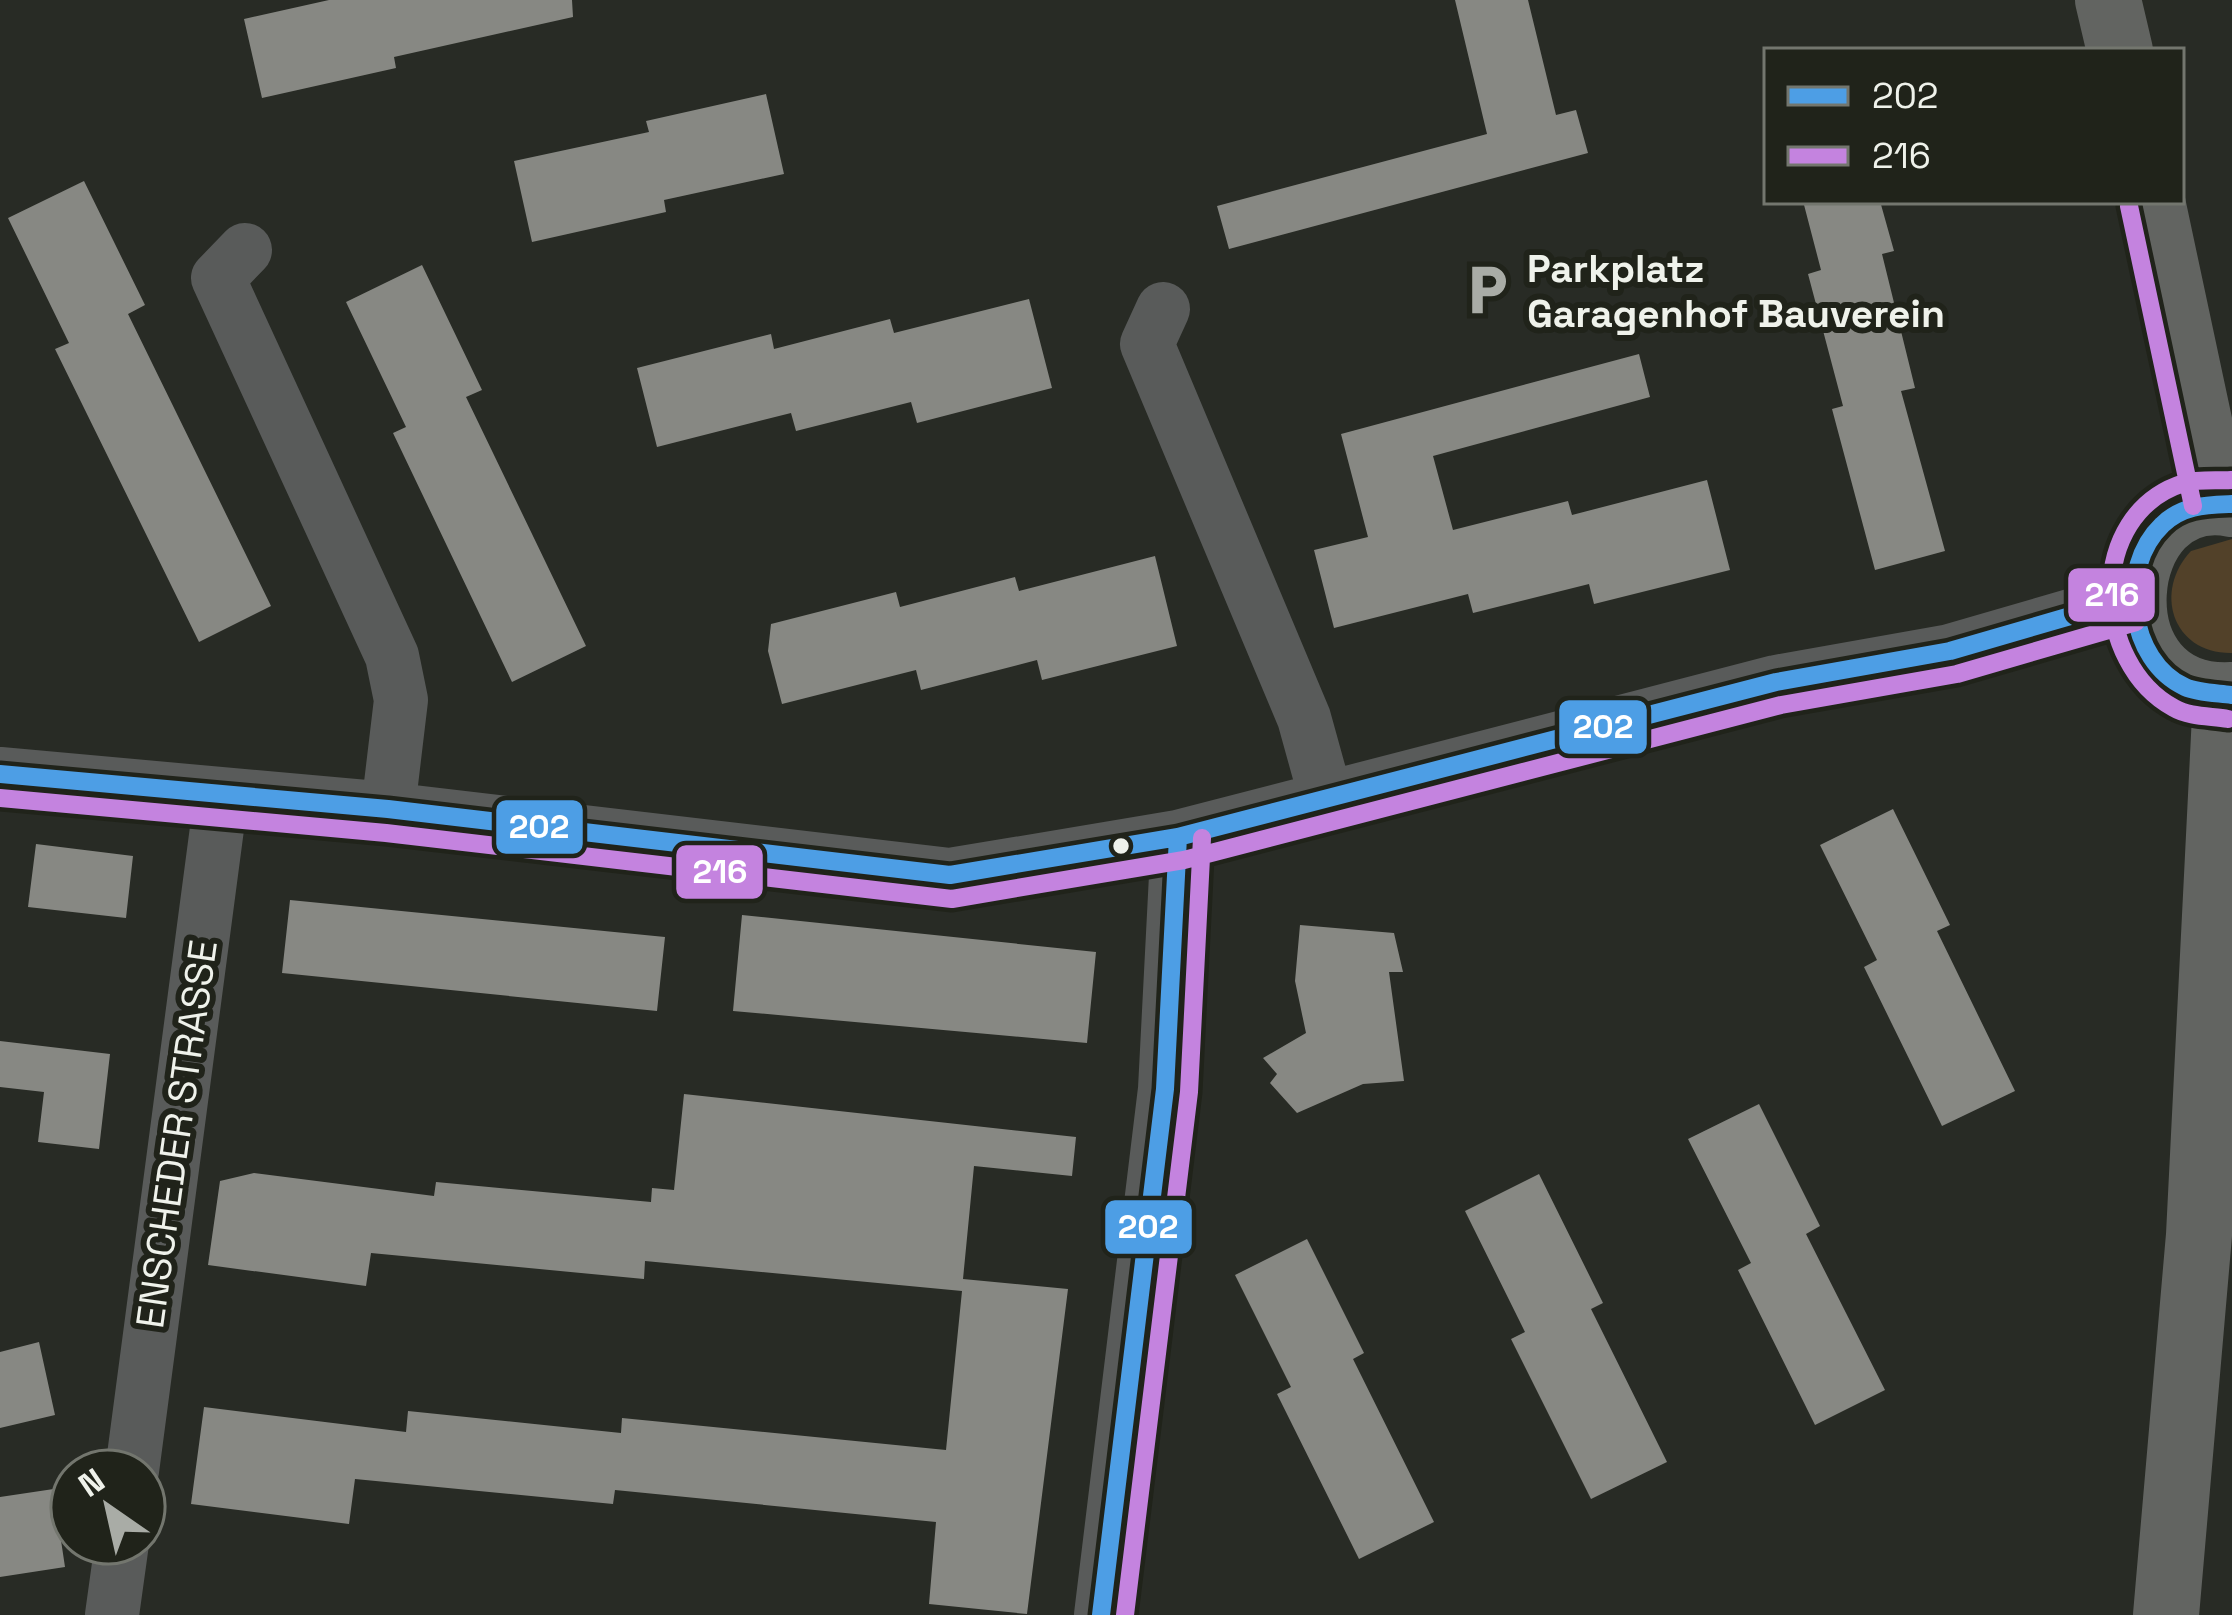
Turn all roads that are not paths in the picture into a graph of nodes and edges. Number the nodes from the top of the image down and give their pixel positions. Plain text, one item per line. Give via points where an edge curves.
1 (2108, 0) edge
2 (2119, 48) edge
3 (2153, 204) edge
4 (245, 250) dead end
5 (1163, 309) dead end
6 (2224, 502) edge
7 (2129, 599) junction
8 (2229, 695) edge
9 (0, 774) edge
10 (221, 798) junction
11 (1327, 801) junction
12 (388, 809) junction
13 (1178, 837) junction
14 (134, 1447) edge
15 (119, 1567) edge
16 (112, 1615) edge
17 (1101, 1615) edge
18 (2166, 1615) edge

1 - 2 main road
3 - 6 main road
4 - 12 street via 218,278 392,656 401,700
5 - 11 street via 1147,344 1304,718
6 - 7 main road via 2172,518 2140,556
7 - 8 main road via 2139,638 2158,666 2174,680
7 - 11 street via 1950,651 1776,682
8 - 18 main road via 2199,1235
9 - 10 street
10 - 12 street
10 - 14 street, ENSCHEDER STRASSE
11 - 13 street
12 - 13 street via 950,874
13 - 17 street via 1165,1089
15 - 16 street

